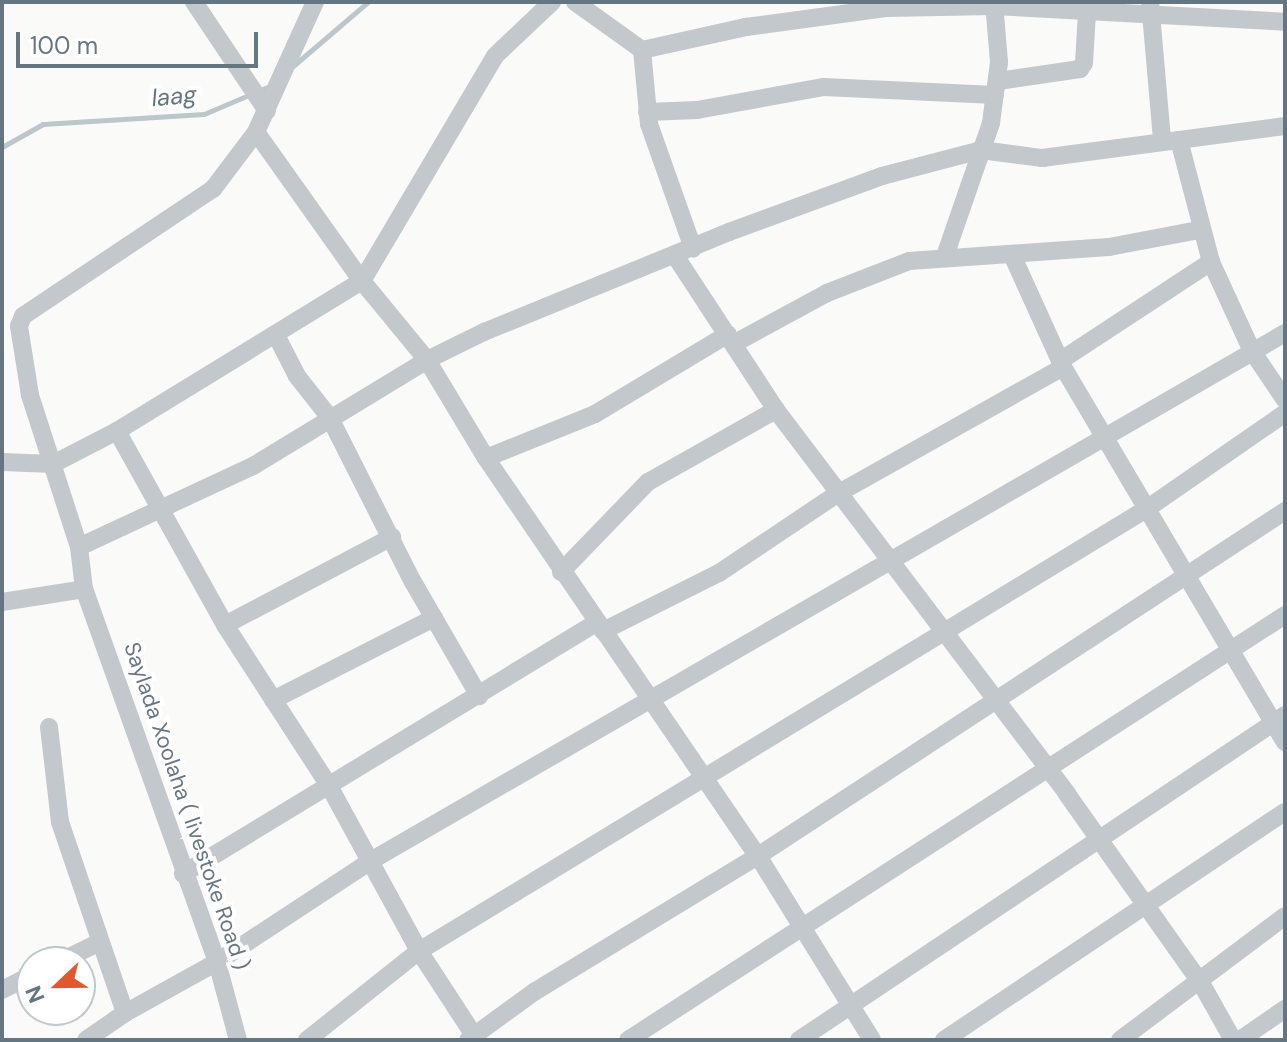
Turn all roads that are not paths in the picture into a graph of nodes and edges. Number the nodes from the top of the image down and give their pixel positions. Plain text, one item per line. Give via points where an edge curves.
1 (194, 2) edge
2 (315, 2) edge
3 (552, 2) edge
4 (575, 2) edge
5 (994, 4) edge
6 (1151, 10) edge
7 (1087, 12) junction
8 (1285, 22) edge
9 (642, 50) junction
10 (996, 88) junction
11 (267, 111) junction
12 (647, 112) junction
13 (1285, 126) edge
14 (256, 132) junction
15 (1171, 140) junction
16 (981, 150) junction
17 (1199, 230) junction
18 (684, 252) junction
19 (945, 256) junction
20 (1013, 257) junction
21 (1211, 262) junction
22 (362, 281) junction
23 (1285, 333) edge
24 (276, 335) junction
25 (732, 338) junction
26 (1252, 351) junction
27 (427, 360) junction
28 (1062, 364) junction
29 (1285, 400) edge
30 (776, 410) junction
31 (1285, 413) edge
32 (330, 418) junction
33 (117, 431) junction
34 (1105, 437) junction
35 (486, 458) junction
36 (2, 462) edge
37 (53, 464) junction
38 (837, 494) junction
39 (1148, 508) junction
40 (160, 509) junction
41 (1285, 511) edge
42 (392, 537) junction
43 (79, 547) junction
44 (889, 564) junction
45 (561, 572) junction
46 (1189, 577) junction
47 (84, 589) junction
48 (2, 602) edge
49 (1285, 615) edge
50 (434, 618) junction
51 (225, 625) junction
52 (600, 627) junction
53 (947, 631) junction
54 (1227, 651) junction
55 (479, 696) junction
56 (648, 699) junction
57 (273, 700) junction
58 (995, 701) junction
59 (1278, 720) edge
60 (49, 727) dead end
61 (1285, 742) edge
62 (1048, 770) junction
63 (704, 778) junction
64 (328, 784) junction
65 (1285, 812) edge
66 (1097, 838) junction
67 (758, 856) junction
68 (374, 859) junction
69 (183, 874) junction
70 (1145, 910) junction
71 (1285, 916) edge
72 (802, 925) junction
73 (100, 942) junction
74 (92, 946) edge
75 (419, 951) junction
76 (217, 962) junction
77 (1201, 983) junction
78 (852, 1005) junction
79 (1285, 1009) edge
80 (125, 1013) junction
81 (473, 1039) edge
82 (86, 1040) edge
83 (238, 1040) edge
84 (307, 1040) edge
85 (628, 1040) edge
86 (799, 1040) edge
87 (872, 1040) edge
88 (944, 1040) edge
89 (1120, 1040) edge
90 (1233, 1040) edge
91 (1240, 1040) edge

1 - 11 street
2 - 11 street, Saylada Xoolaha ( livestoke Road )
3 - 22 street via 495,56
4 - 9 street
5 - 7 street
5 - 9 street via 821,15
5 - 10 street
6 - 7 street
6 - 8 street
6 - 15 street
7 - 10 street via 1080,69
9 - 12 street
10 - 12 street via 824,87 697,110
10 - 16 street
11 - 14 street, Saylada Xoolaha ( livestoke Road )
12 - 18 street
13 - 15 street
14 - 22 street
14 - 37 street, Saylada Xoolaha ( livestoke Road ) via 213,189 23,316 18,338
15 - 16 street via 1042,158
15 - 17 street
16 - 18 street via 882,176
16 - 19 street
17 - 20 street
17 - 21 street
18 - 25 street
18 - 27 street
19 - 20 street
19 - 25 street via 909,261
20 - 28 street
21 - 26 street
21 - 28 street
22 - 24 street
22 - 27 street
23 - 26 street
24 - 32 street via 297,376
24 - 33 street
25 - 30 street
25 - 35 street via 595,414
26 - 29 street
26 - 34 street
27 - 32 street
27 - 35 street
28 - 34 street
28 - 38 street
30 - 38 street
30 - 45 street via 648,482
31 - 39 street
32 - 40 street via 253,466
32 - 42 street
33 - 37 street
33 - 40 street
34 - 39 street
34 - 44 street
35 - 45 street
36 - 37 street
37 - 43 street, Saylada Xoolaha ( livestoke Road )
38 - 44 street
38 - 52 street via 719,573
39 - 46 street
39 - 53 street
40 - 43 street
40 - 51 street
41 - 46 street
42 - 50 street
42 - 51 street
43 - 47 street, Saylada Xoolaha ( livestoke Road )
44 - 53 street
44 - 56 street
45 - 52 street
46 - 54 street
46 - 58 street
47 - 48 street
47 - 69 street, Saylada Xoolaha ( livestoke Road )
49 - 54 street
50 - 55 street
50 - 57 street
51 - 57 street
52 - 55 street
52 - 56 street
53 - 58 street
53 - 63 street
54 - 59 street
54 - 62 street
55 - 64 street
56 - 63 street
56 - 68 street
57 - 64 street
58 - 62 street
58 - 67 street
59 - 61 street
59 - 66 street
60 - 73 street via 60,822
62 - 66 street
62 - 72 street
63 - 67 street
63 - 75 street
64 - 68 street
64 - 69 street
65 - 70 street
66 - 70 street
66 - 78 street
67 - 72 street
67 - 81 street via 534,992
68 - 75 street
68 - 76 street
69 - 76 street, Saylada Xoolaha ( livestoke Road )
70 - 77 street
70 - 88 street
71 - 77 street
72 - 78 street
72 - 85 street
73 - 74 street
73 - 80 street
75 - 81 street
75 - 84 street
76 - 80 street
76 - 83 street, Saylada Xoolaha ( livestoke Road )
77 - 89 street
77 - 90 street
78 - 86 street
78 - 87 street
79 - 91 street
80 - 82 street

